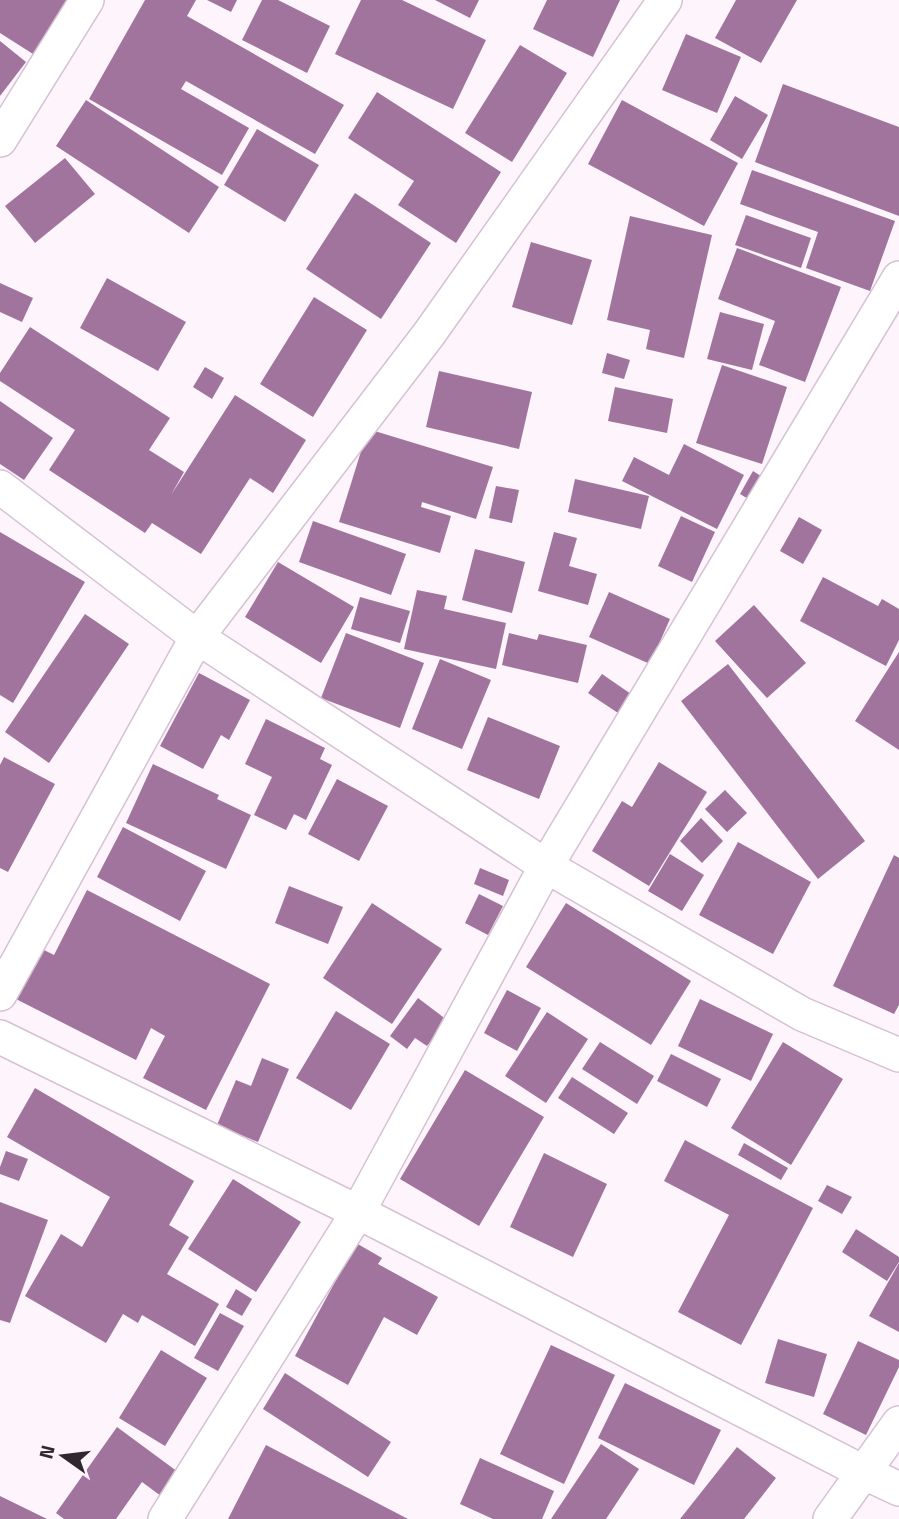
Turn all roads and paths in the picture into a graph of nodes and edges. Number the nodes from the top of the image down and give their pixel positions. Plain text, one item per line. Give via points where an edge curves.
1 (87, 0) edge
2 (666, 0) edge
3 (0, 140) edge
4 (899, 278) edge
5 (0, 487) edge
6 (197, 637) junction
7 (546, 866) junction
8 (0, 994) edge
9 (0, 1037) edge
10 (899, 1055) edge
11 (358, 1212) junction
12 (899, 1423) edge
13 (863, 1472) junction
14 (899, 1489) edge
15 (165, 1519) edge
16 (830, 1519) edge

1 - 3 street
2 - 6 street via 429,334
4 - 7 street
5 - 6 street
6 - 7 street
6 - 8 street
7 - 10 street via 802,1014
7 - 11 street
9 - 11 street
11 - 13 street
11 - 15 street
12 - 13 street
13 - 14 street
13 - 16 street

